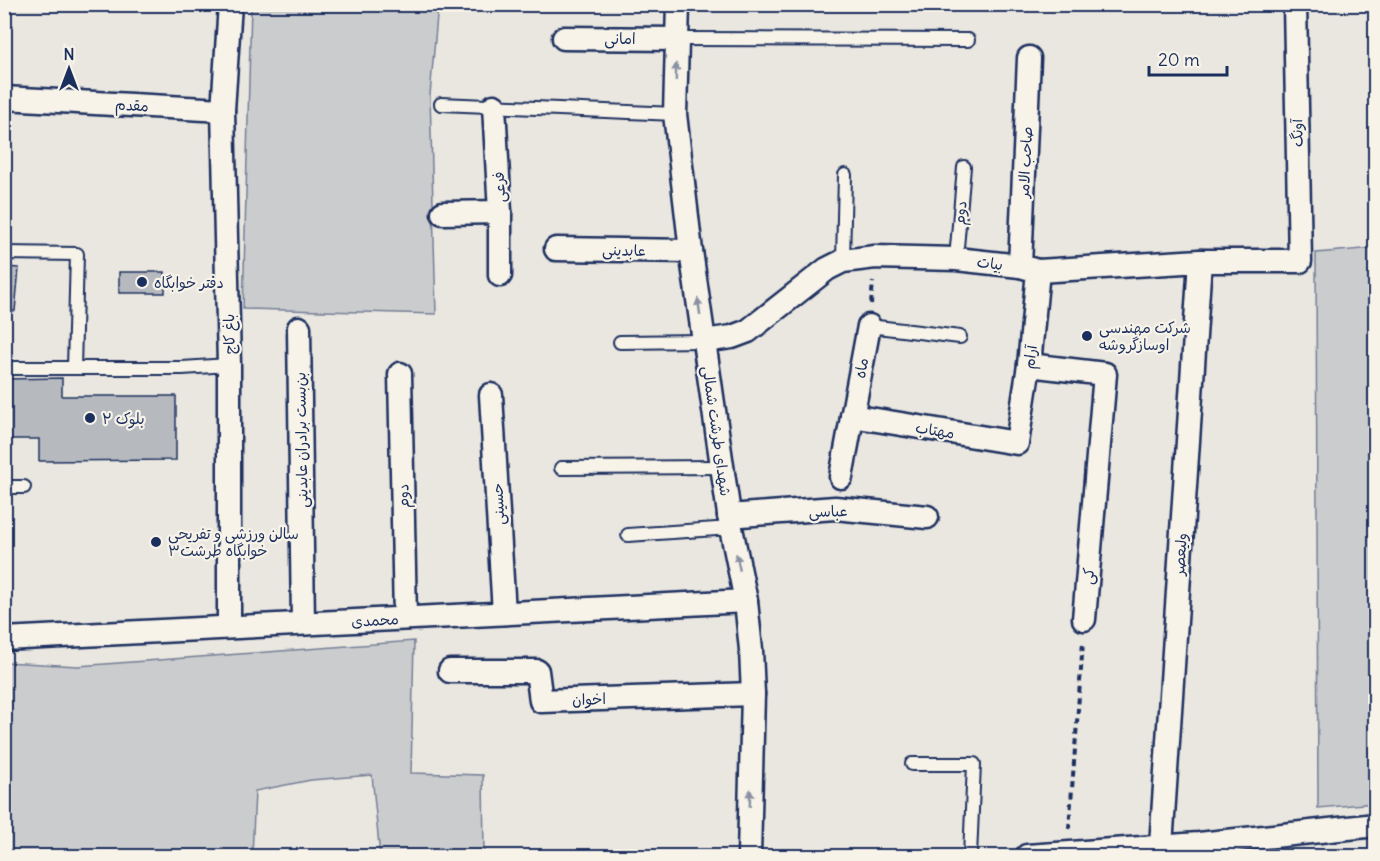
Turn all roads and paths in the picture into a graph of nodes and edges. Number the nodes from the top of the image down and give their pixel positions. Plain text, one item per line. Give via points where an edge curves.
1 (230, 4) edge
2 (678, 4) edge
3 (1295, 4) edge
4 (564, 38) dead end
5 (676, 39) junction
6 (968, 40) dead end
7 (1029, 58) dead end
8 (4, 98) edge
9 (441, 104) dead end
10 (494, 106) junction
11 (223, 110) junction
12 (675, 114) junction
13 (964, 167) dead end
14 (845, 175) dead end
15 (500, 212) junction
16 (443, 213) dead end
17 (556, 249) dead end
18 (691, 251) junction
19 (4, 253) edge
20 (875, 257) junction
21 (956, 259) junction
22 (843, 261) junction
23 (1200, 261) junction
24 (1300, 261) joint
25 (1029, 268) junction
26 (500, 275) dead end
27 (869, 326) junction
28 (299, 328) dead end
29 (960, 337) dead end
30 (704, 341) junction
31 (620, 342) dead end
32 (229, 364) junction
33 (1029, 365) junction
34 (4, 368) edge
35 (74, 368) junction
36 (400, 374) dead end
37 (491, 395) dead end
38 (852, 416) junction
39 (1017, 443) joint
40 (722, 467) junction
41 (561, 468) dead end
42 (841, 477) dead end
43 (4, 487) edge
44 (24, 487) dead end
45 (927, 517) dead end
46 (730, 522) junction
47 (628, 535) dead end
48 (746, 601) junction
49 (504, 613) junction
50 (405, 618) junction
51 (1084, 620) joint
52 (303, 623) junction
53 (229, 627) junction
54 (4, 639) edge
55 (450, 671) dead end
56 (753, 694) junction
57 (912, 764) dead end
58 (1376, 825) edge
59 (1161, 846) junction
60 (1067, 854) junction
61 (749, 856) edge
62 (970, 856) edge
63 (1027, 856) edge
64 (1035, 856) edge

1 - 11 street, باغ کاج
2 - 5 street, شهدای طرشت شمالی
3 - 24 street, آونگ
4 - 5 street, امانی
5 - 6 lane
12 -> 5 street, شهدای طرشت شمالی
7 - 25 street, صاحب الامر
8 - 11 street, مقدم
9 - 10 lane
10 - 12 lane
10 - 15 street, فرعی
11 - 32 street, باغ کاج
12 - 18 street, شهدای طرشت شمالی
13 - 21 lane, دوم
14 - 22 lane
15 - 16 street, فرعی
15 - 26 street
17 - 18 street, عابدینی
30 -> 18 street, شهدای طرشت شمالی
19 - 35 lane via 77,254
20 - 21 street, بیات
20 - 22 street, بیات
20 - 27 path
21 - 25 street, بیات
22 - 30 street, بیات via 827,269 748,331
23 - 24 street, بیات
23 - 25 street, بیات
23 - 59 street, ولیعصر
25 - 33 street, آرام
27 - 29 lane
27 - 38 street, ماه
28 - 52 street, بن‌بست برادران عابدینی
30 - 31 lane
30 - 40 street, شهدای طرشت شمالی
32 - 35 lane
32 - 53 street, باغ کاج
33 - 39 street, آرام
33 - 51 street, کی via 1106,374
34 - 35 lane
36 - 50 street, دوم
37 - 49 street, حسینی
38 - 39 street, مهتاب
38 - 42 street, ماه
40 - 41 lane
40 - 46 street, شهدای طرشت شمالی
43 - 44 lane
45 - 46 street, عباسی via 836,508
46 - 47 lane
48 -> 46 street, شهدای طرشت شمالی
48 - 49 street, محمدی
48 - 56 street, شهدای طرشت شمالی
49 - 50 street, محمدی
50 - 52 street, محمدی
51 - 60 path
52 - 53 street, محمدی
53 - 54 street, محمدی
55 - 56 street, اخوان via 537,671 541,701
61 -> 56 street, شهدای طرشت شمالی
57 - 62 lane via 974,764
58 - 59 street
59 - 60 street
60 - 64 street
63 - 64 street

